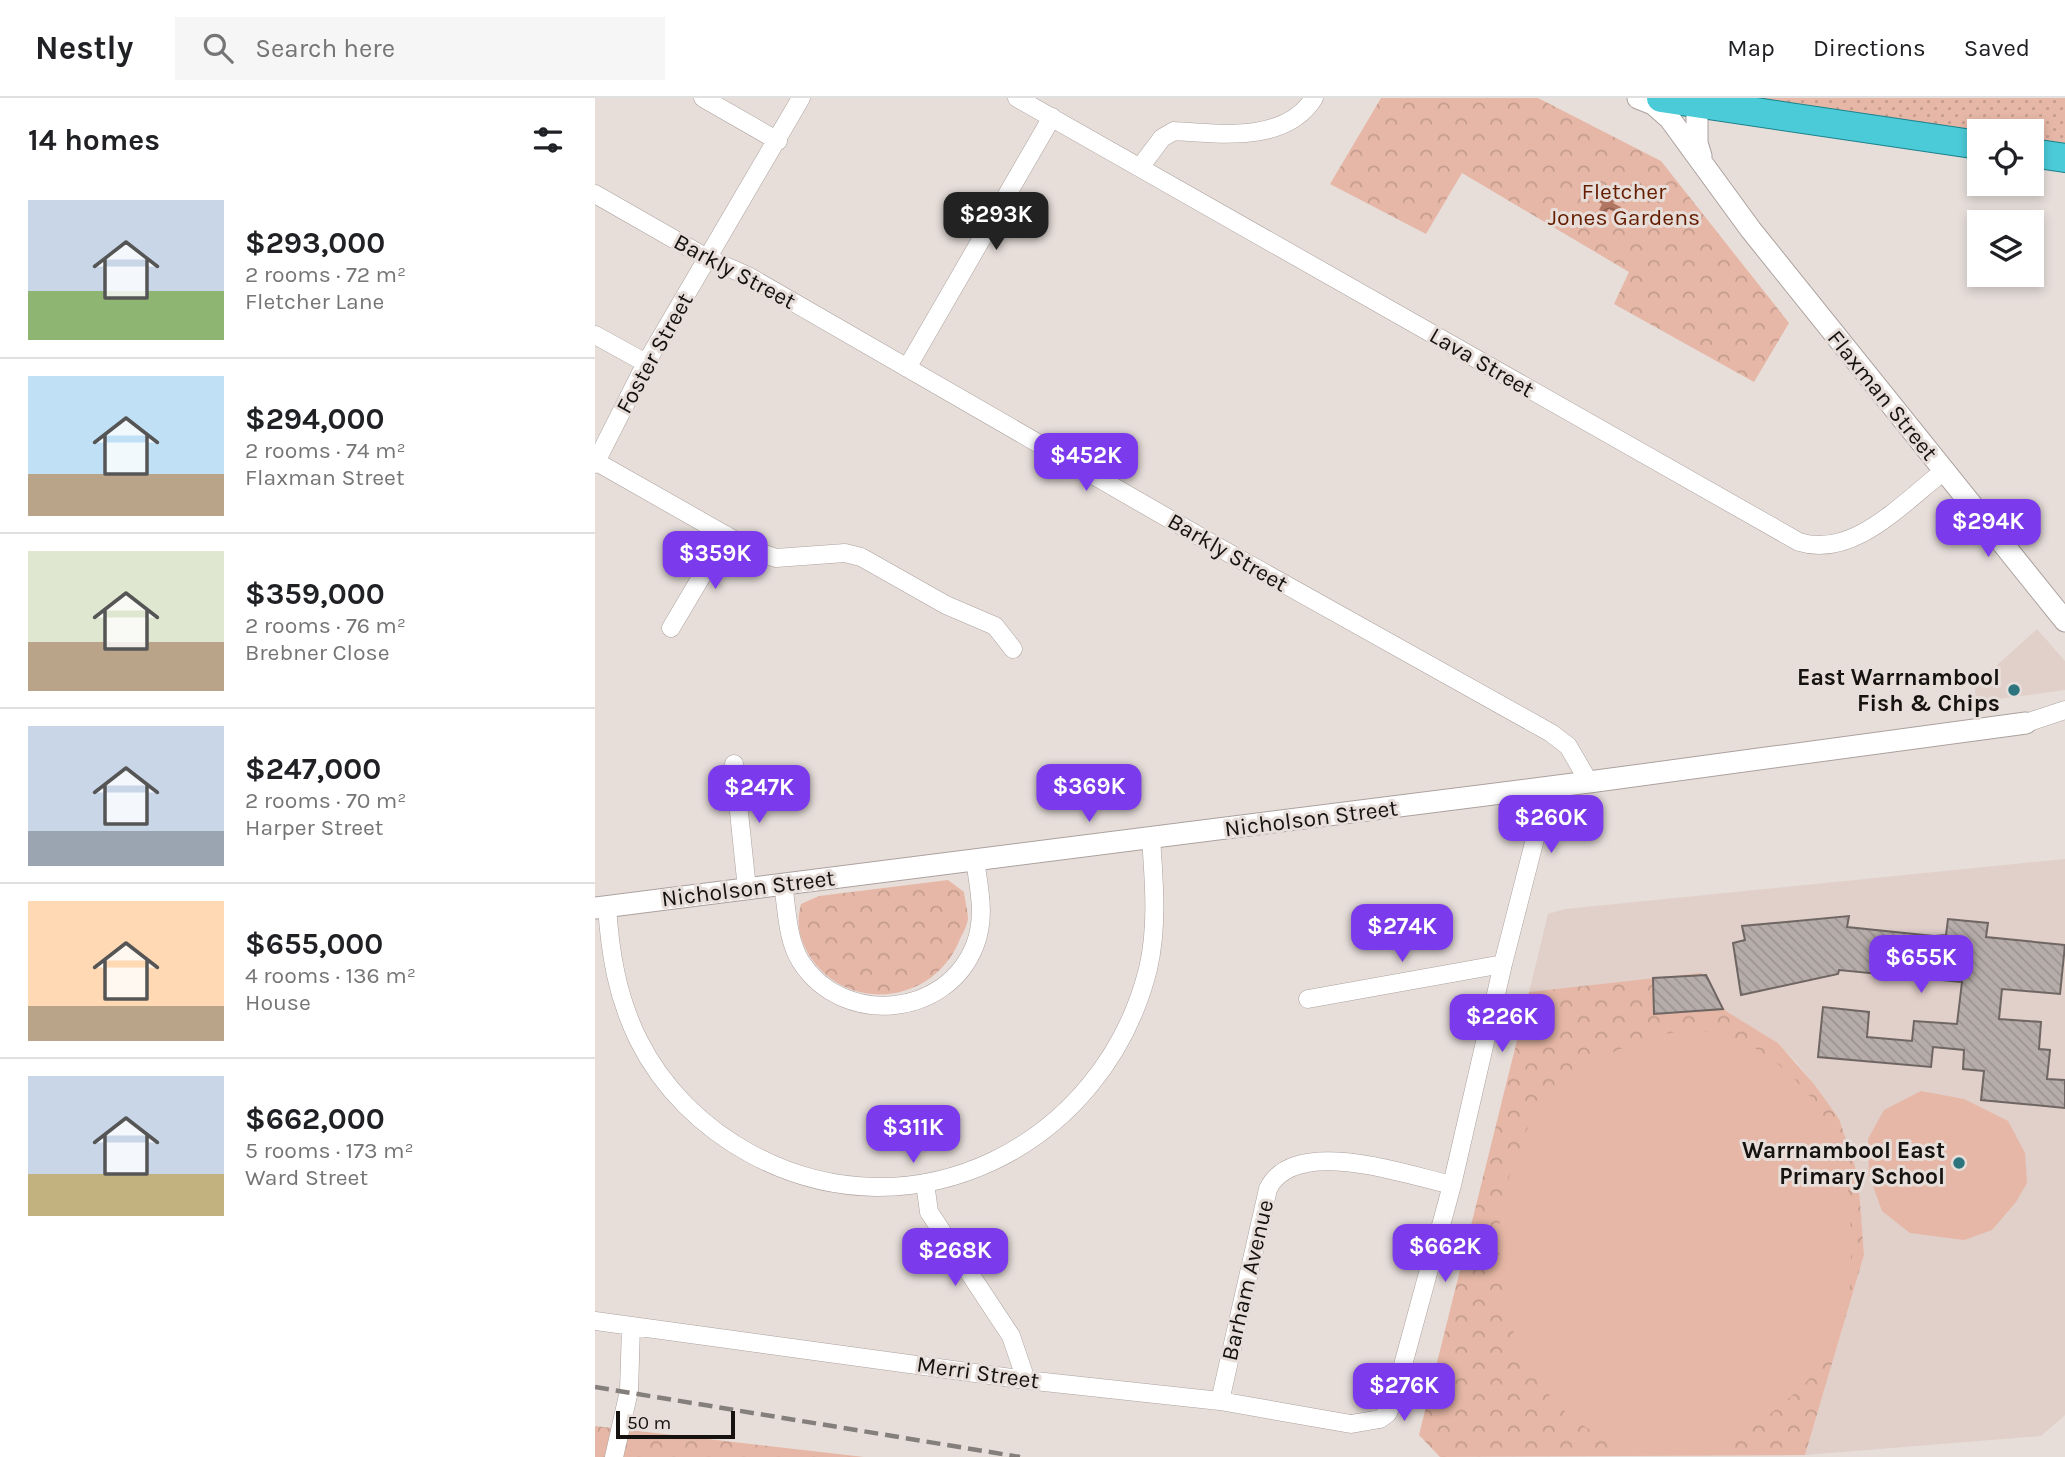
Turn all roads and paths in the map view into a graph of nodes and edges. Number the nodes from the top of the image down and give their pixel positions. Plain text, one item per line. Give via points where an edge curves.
1 (703, 98) edge
2 (801, 98) edge
3 (1017, 98) edge
4 (1314, 98) edge
5 (1638, 98) edge
6 (1661, 98) edge
7 (1697, 101) edge
8 (1052, 117) junction
9 (1690, 137) junction
10 (778, 141) junction
11 (1967, 143) edge
12 (2044, 155) edge
13 (2065, 158) edge
14 (1141, 166) junction
15 (595, 194) edge
16 (708, 258) junction
17 (595, 335) edge
18 (646, 363) junction
19 (907, 368) junction
20 (596, 462) edge
21 (1944, 471) junction
22 (726, 535) junction
23 (2065, 621) edge
24 (671, 628) dead end
25 (1013, 649) dead end
26 (2065, 710) edge
27 (2026, 723) junction
28 (2065, 724) edge
29 (734, 764) dead end
30 (1589, 782) junction
31 (1548, 788) junction
32 (1151, 838) junction
33 (975, 860) junction
34 (783, 884) junction
35 (747, 889) junction
36 (601, 907) edge
37 (1503, 964) junction
38 (1308, 999) dead end
39 (925, 1184) junction
40 (1452, 1185) junction
41 (595, 1321) edge
42 (631, 1326) junction
43 (1026, 1380) junction
44 (1220, 1401) junction
45 (614, 1457) edge

1 - 10 street
2 - 10 street, Foster Street
3 - 8 street, Lava Street
4 - 14 street via 1287,123 1263,131 1174,131 1162,138
5 - 9 street, Flaxman Street via 1653,104
6 - 7 highway
7 - 9 street, Flaxman Street
7 - 11 highway
8 - 14 street, Lava Street
8 - 19 street
9 - 21 street, Flaxman Street via 1703,166
10 - 16 street, Foster Street
12 - 13 highway
14 - 21 street, Lava Street via 1799,542 1822,547 1845,543
15 - 16 street, Barkly Street
16 - 18 street, Foster Street
16 - 19 street, Barkly Street via 748,276
17 - 18 street
18 - 20 street, Foster Street
19 - 30 street, Barkly Street via 1551,733 1567,746
20 - 22 street
21 - 23 street, Flaxman Street
22 - 24 street
22 - 25 street via 776,558 845,553 860,557 946,605 995,626
26 - 27 street, Nicholson Street
27 - 28 street, Nicholson Street
27 - 30 street, Nicholson Street
29 - 35 street
30 - 31 street, Nicholson Street
31 - 32 street, Nicholson Street
31 - 37 street
32 - 33 street, Nicholson Street
32 - 39 street via 1154,903 1148,967 1139,999 1109,1061 1074,1105 1031,1141 976,1170
33 - 34 street, Nicholson Street
33 - 34 street via 981,915 971,953 943,987 898,1006 844,999 812,976 793,946
34 - 35 street, Nicholson Street
35 - 36 street, Nicholson Street
36 - 39 street via 615,977 638,1039 667,1085 705,1124 747,1152 800,1176 851,1186
37 - 38 street
37 - 40 street
39 - 43 street via 929,1212 1011,1336
40 - 44 street, Merri Street via 1388,1413 1361,1424
40 - 44 street, Barham Avenue via 1343,1160 1287,1168 1275,1176 1268,1189
41 - 42 street, Merri Street
42 - 43 street, Merri Street
42 - 45 street via 629,1391
43 - 44 street, Merri Street

